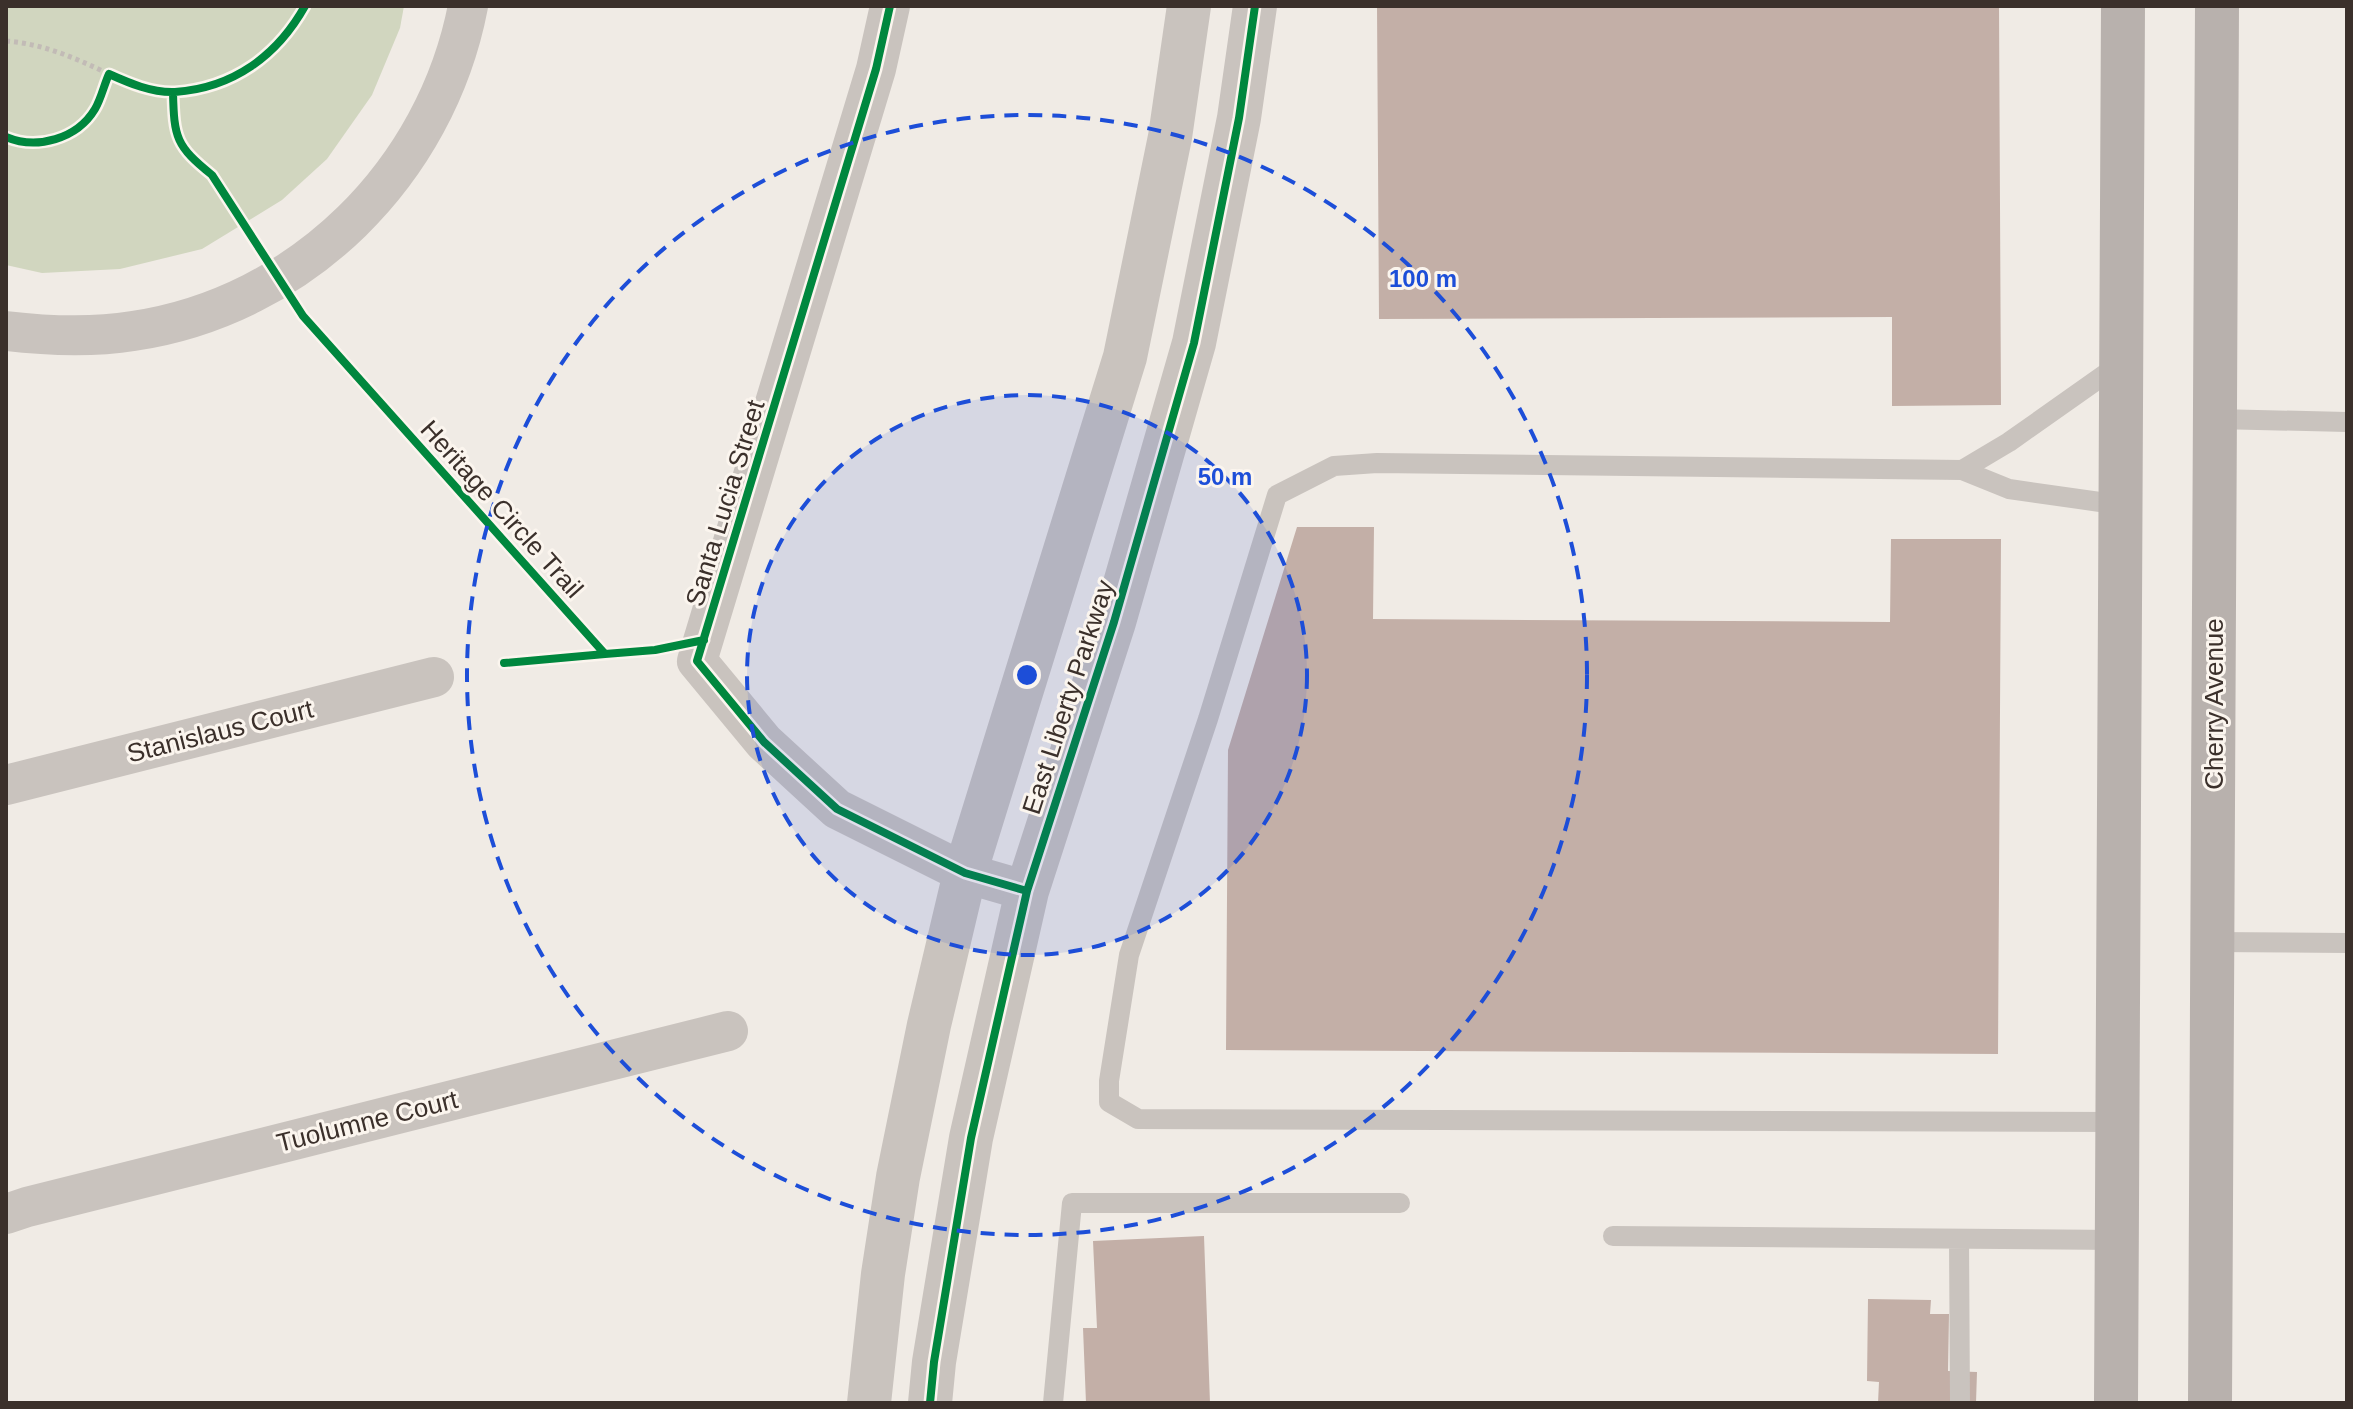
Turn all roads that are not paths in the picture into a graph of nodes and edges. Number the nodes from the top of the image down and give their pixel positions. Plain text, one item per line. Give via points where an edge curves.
1 (468, 6) edge
2 (890, 6) edge
3 (1189, 6) edge
4 (1255, 6) edge
5 (2123, 6) edge
6 (2217, 6) edge
7 (6, 331) edge
8 (2122, 363) junction
9 (2216, 419) junction
10 (2347, 422) edge
11 (1962, 470) junction
12 (2121, 505) junction
13 (434, 677) dead end
14 (6, 785) edge
15 (965, 873) junction
16 (1027, 891) junction
17 (2212, 942) junction
18 (2347, 943) edge
19 (728, 1031) dead end
20 (2118, 1122) junction
21 (1400, 1203) dead end
22 (6, 1214) edge
23 (1613, 1236) dead end
24 (1959, 1239) junction
25 (2117, 1240) junction
26 (869, 1403) edge
27 (930, 1403) edge
28 (1053, 1403) edge
29 (1960, 1403) edge
30 (2116, 1403) edge
31 (2210, 1403) edge

1 - 7 street via 451,70 416,143 367,208 305,261 236,301 160,326 81,336
2 - 15 street, Santa Lucia Street via 876,69 697,661 764,742 837,809
3 - 15 street, East Liberty Parkway via 1170,137 1125,357
4 - 16 street, East Liberty Parkway via 1239,118 1194,343 1114,622
5 - 8 main road
6 - 9 main road, Cherry Avenue
8 - 11 lane
8 - 12 main road
9 - 10 lane
9 - 17 main road, Cherry Avenue
11 - 12 lane via 2009,489
11 - 20 lane via 1377,463 1334,466 1277,495 1129,955 1109,1102 1138,1119
12 - 20 main road
13 - 14 street, Stanislaus Court
15 - 16 street, Santa Lucia Street
15 - 26 street, East Liberty Parkway via 898,1177
16 - 27 street, East Liberty Parkway via 971,1138
17 - 18 lane
17 - 31 main road, Cherry Avenue
19 - 22 street, Tuolumne Court
20 - 25 main road
21 - 28 lane via 1072,1203
23 - 24 lane
24 - 25 lane
24 - 29 lane
25 - 30 main road

